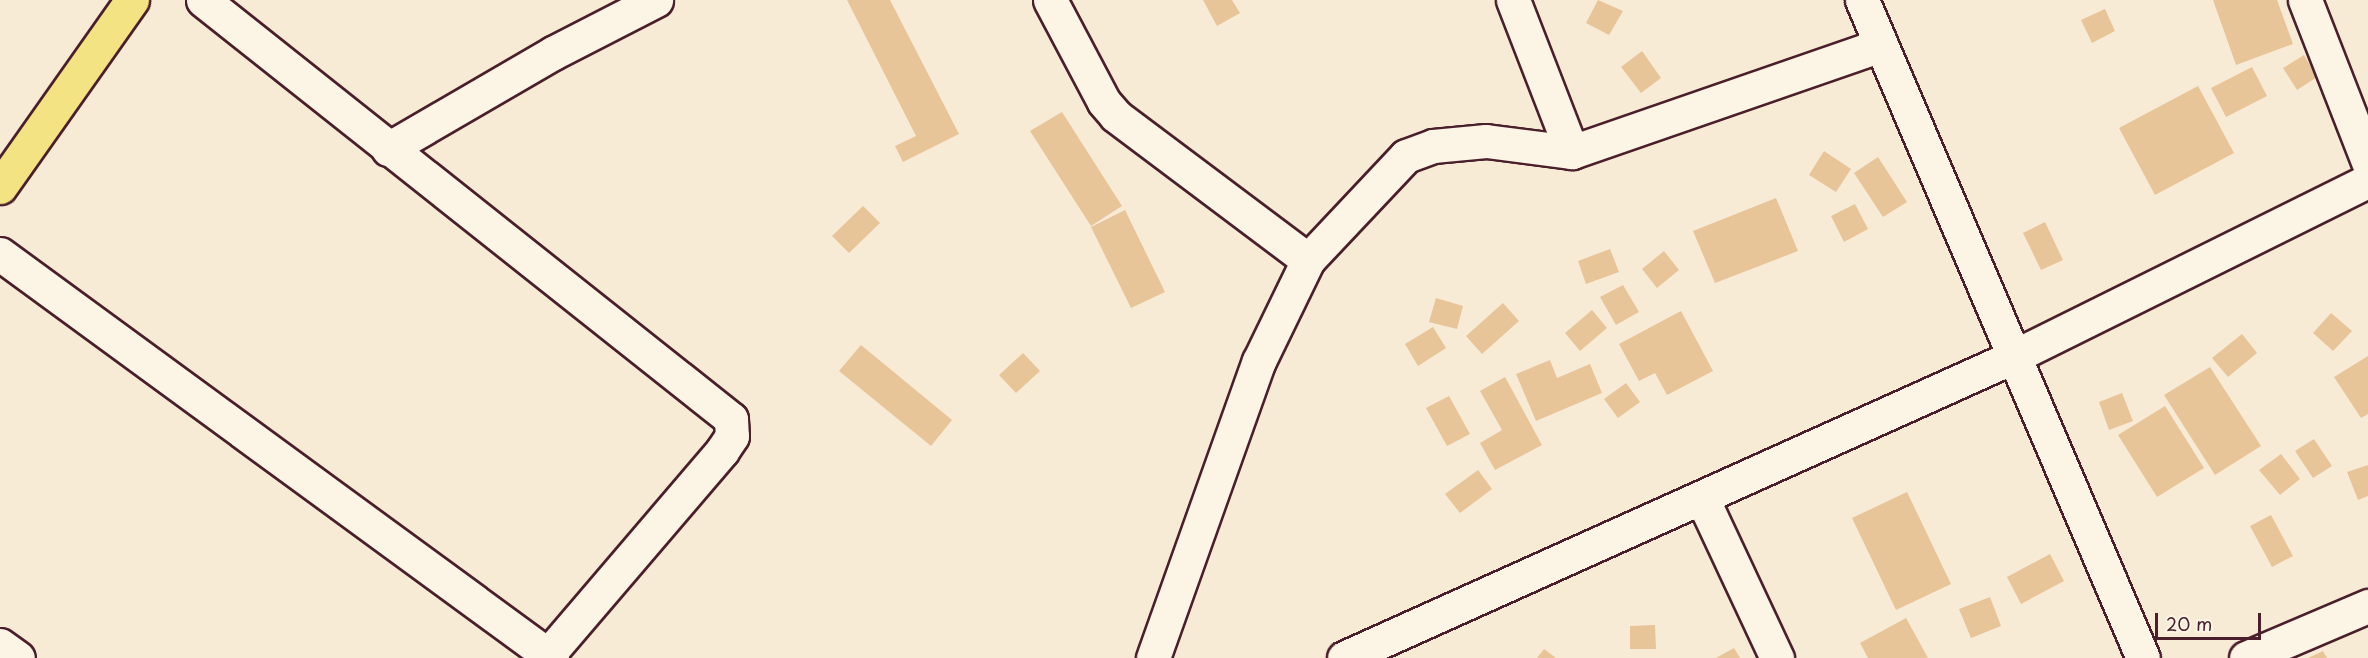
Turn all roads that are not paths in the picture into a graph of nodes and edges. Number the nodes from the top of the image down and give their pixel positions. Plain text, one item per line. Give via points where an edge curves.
1 (132, 0) edge
2 (203, 0) edge
3 (656, 0) edge
4 (1050, 0) edge
5 (1513, 0) edge
6 (1862, 0) edge
7 (2305, 0) edge
8 (1881, 45) junction
9 (388, 149) junction
10 (1572, 152) junction
11 (2368, 162) edge
12 (2368, 180) edge
13 (0, 187) edge
14 (0, 254) edge
15 (1308, 260) junction
16 (2015, 356) junction
17 (1702, 498) junction
18 (2368, 606) edge
19 (0, 645) edge
20 (548, 657) edge
21 (18, 658) edge
22 (1153, 658) edge
23 (1344, 658) edge
24 (1778, 658) edge
25 (2144, 658) edge
26 (2246, 658) edge

1 - 13 main road
2 - 9 street
3 - 9 street
4 - 15 street via 1104,102 1116,116
5 - 10 street
6 - 8 street
7 - 11 street
8 - 10 street
8 - 16 street
9 - 20 street via 728,416 732,424 732,436 718,456
10 - 15 street via 1486,141 1419,149 1406,156
12 - 16 street
14 - 20 street
15 - 22 street via 1259,360
16 - 17 street
16 - 25 street
17 - 23 street
17 - 24 street
18 - 26 street
19 - 21 street

